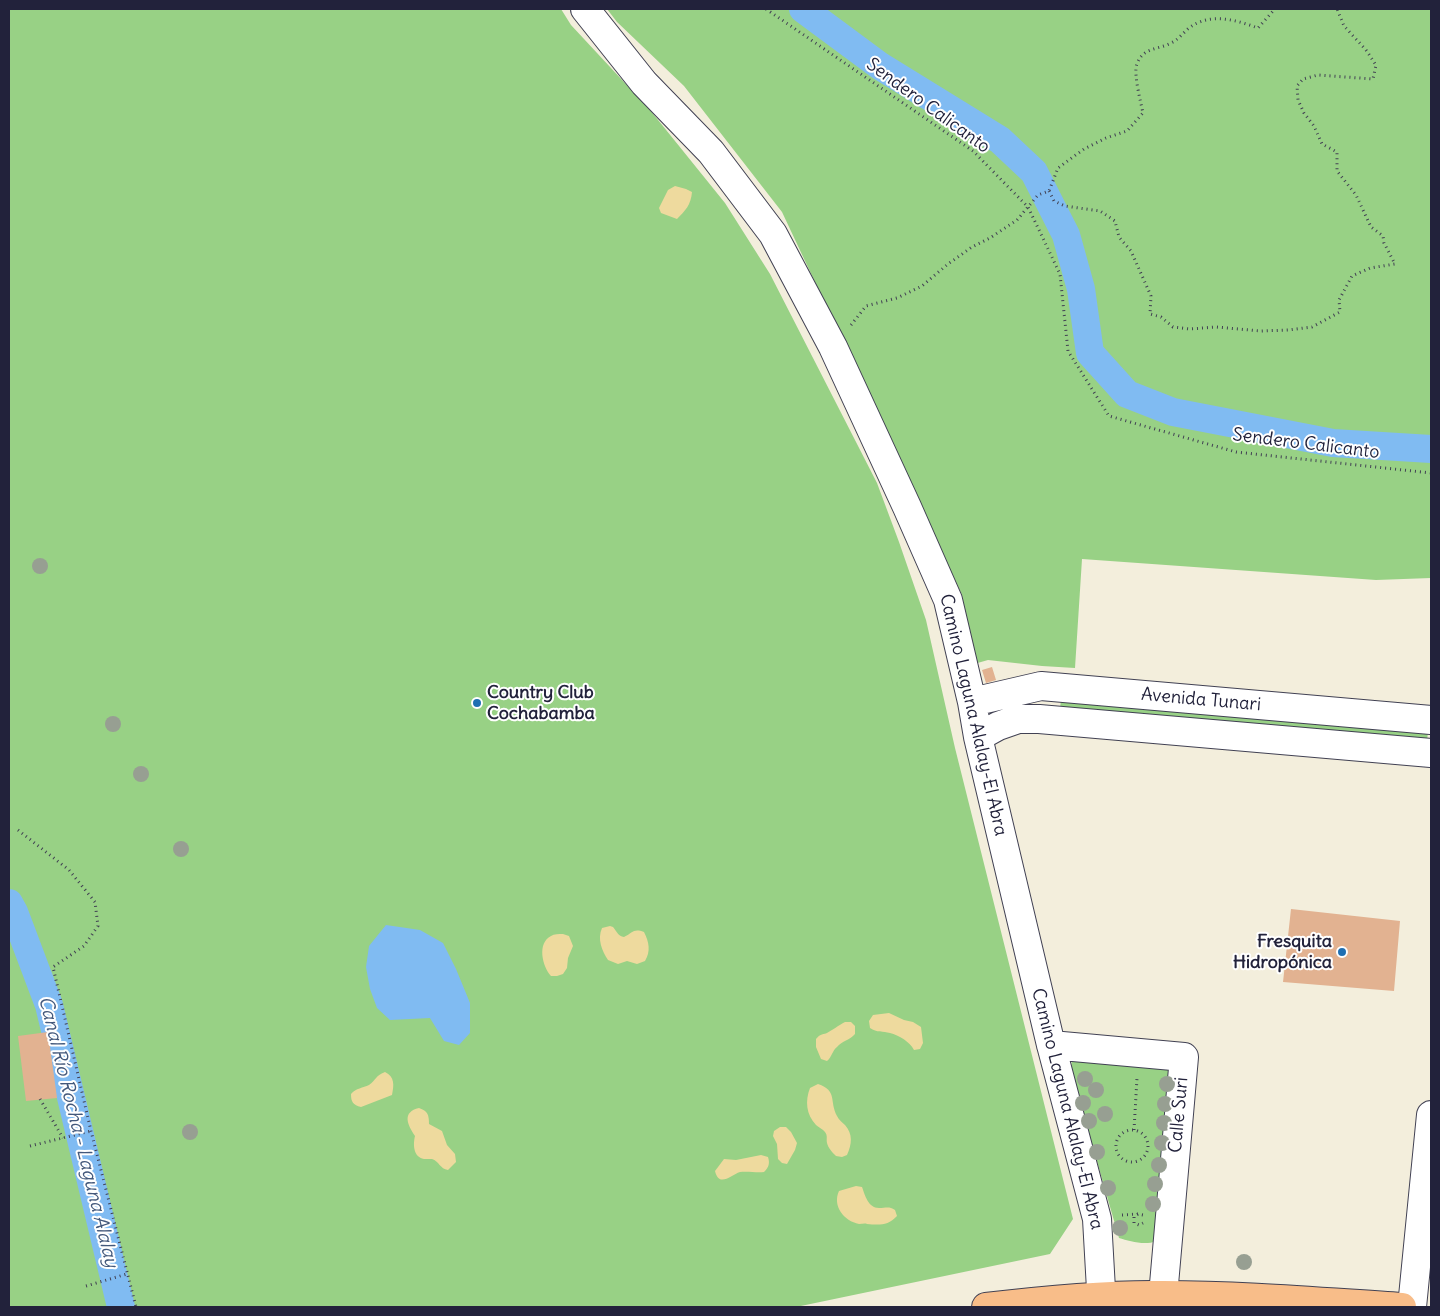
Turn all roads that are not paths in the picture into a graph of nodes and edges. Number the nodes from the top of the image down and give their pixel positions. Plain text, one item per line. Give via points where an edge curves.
1 (585, 9) edge
2 (972, 702) junction
3 (1431, 720) edge
4 (978, 738) junction
5 (1431, 753) edge
6 (1050, 1045) junction
7 (1431, 1115) edge
8 (1163, 1301) edge
9 (1102, 1302) edge
10 (986, 1307) edge
11 (1402, 1307) edge
12 (1412, 1307) edge

1 - 2 street, Camino Laguna Alalay-El Abra via 644,83 712,152 774,234 833,347 948,600
2 - 3 street, Avenida Tunari via 1041,686
2 - 4 street, Camino Laguna Alalay-El Abra
4 - 5 street, Avenida Tunari via 1018,719 1039,719
4 - 6 street, Camino Laguna Alalay-El Abra
6 - 8 street, Calle Suri via 1184,1057
6 - 9 street, Camino Laguna Alalay-El Abra via 1097,1220
7 - 12 street
8 - 9 main road
8 - 11 main road via 1223,1296
9 - 10 main road

